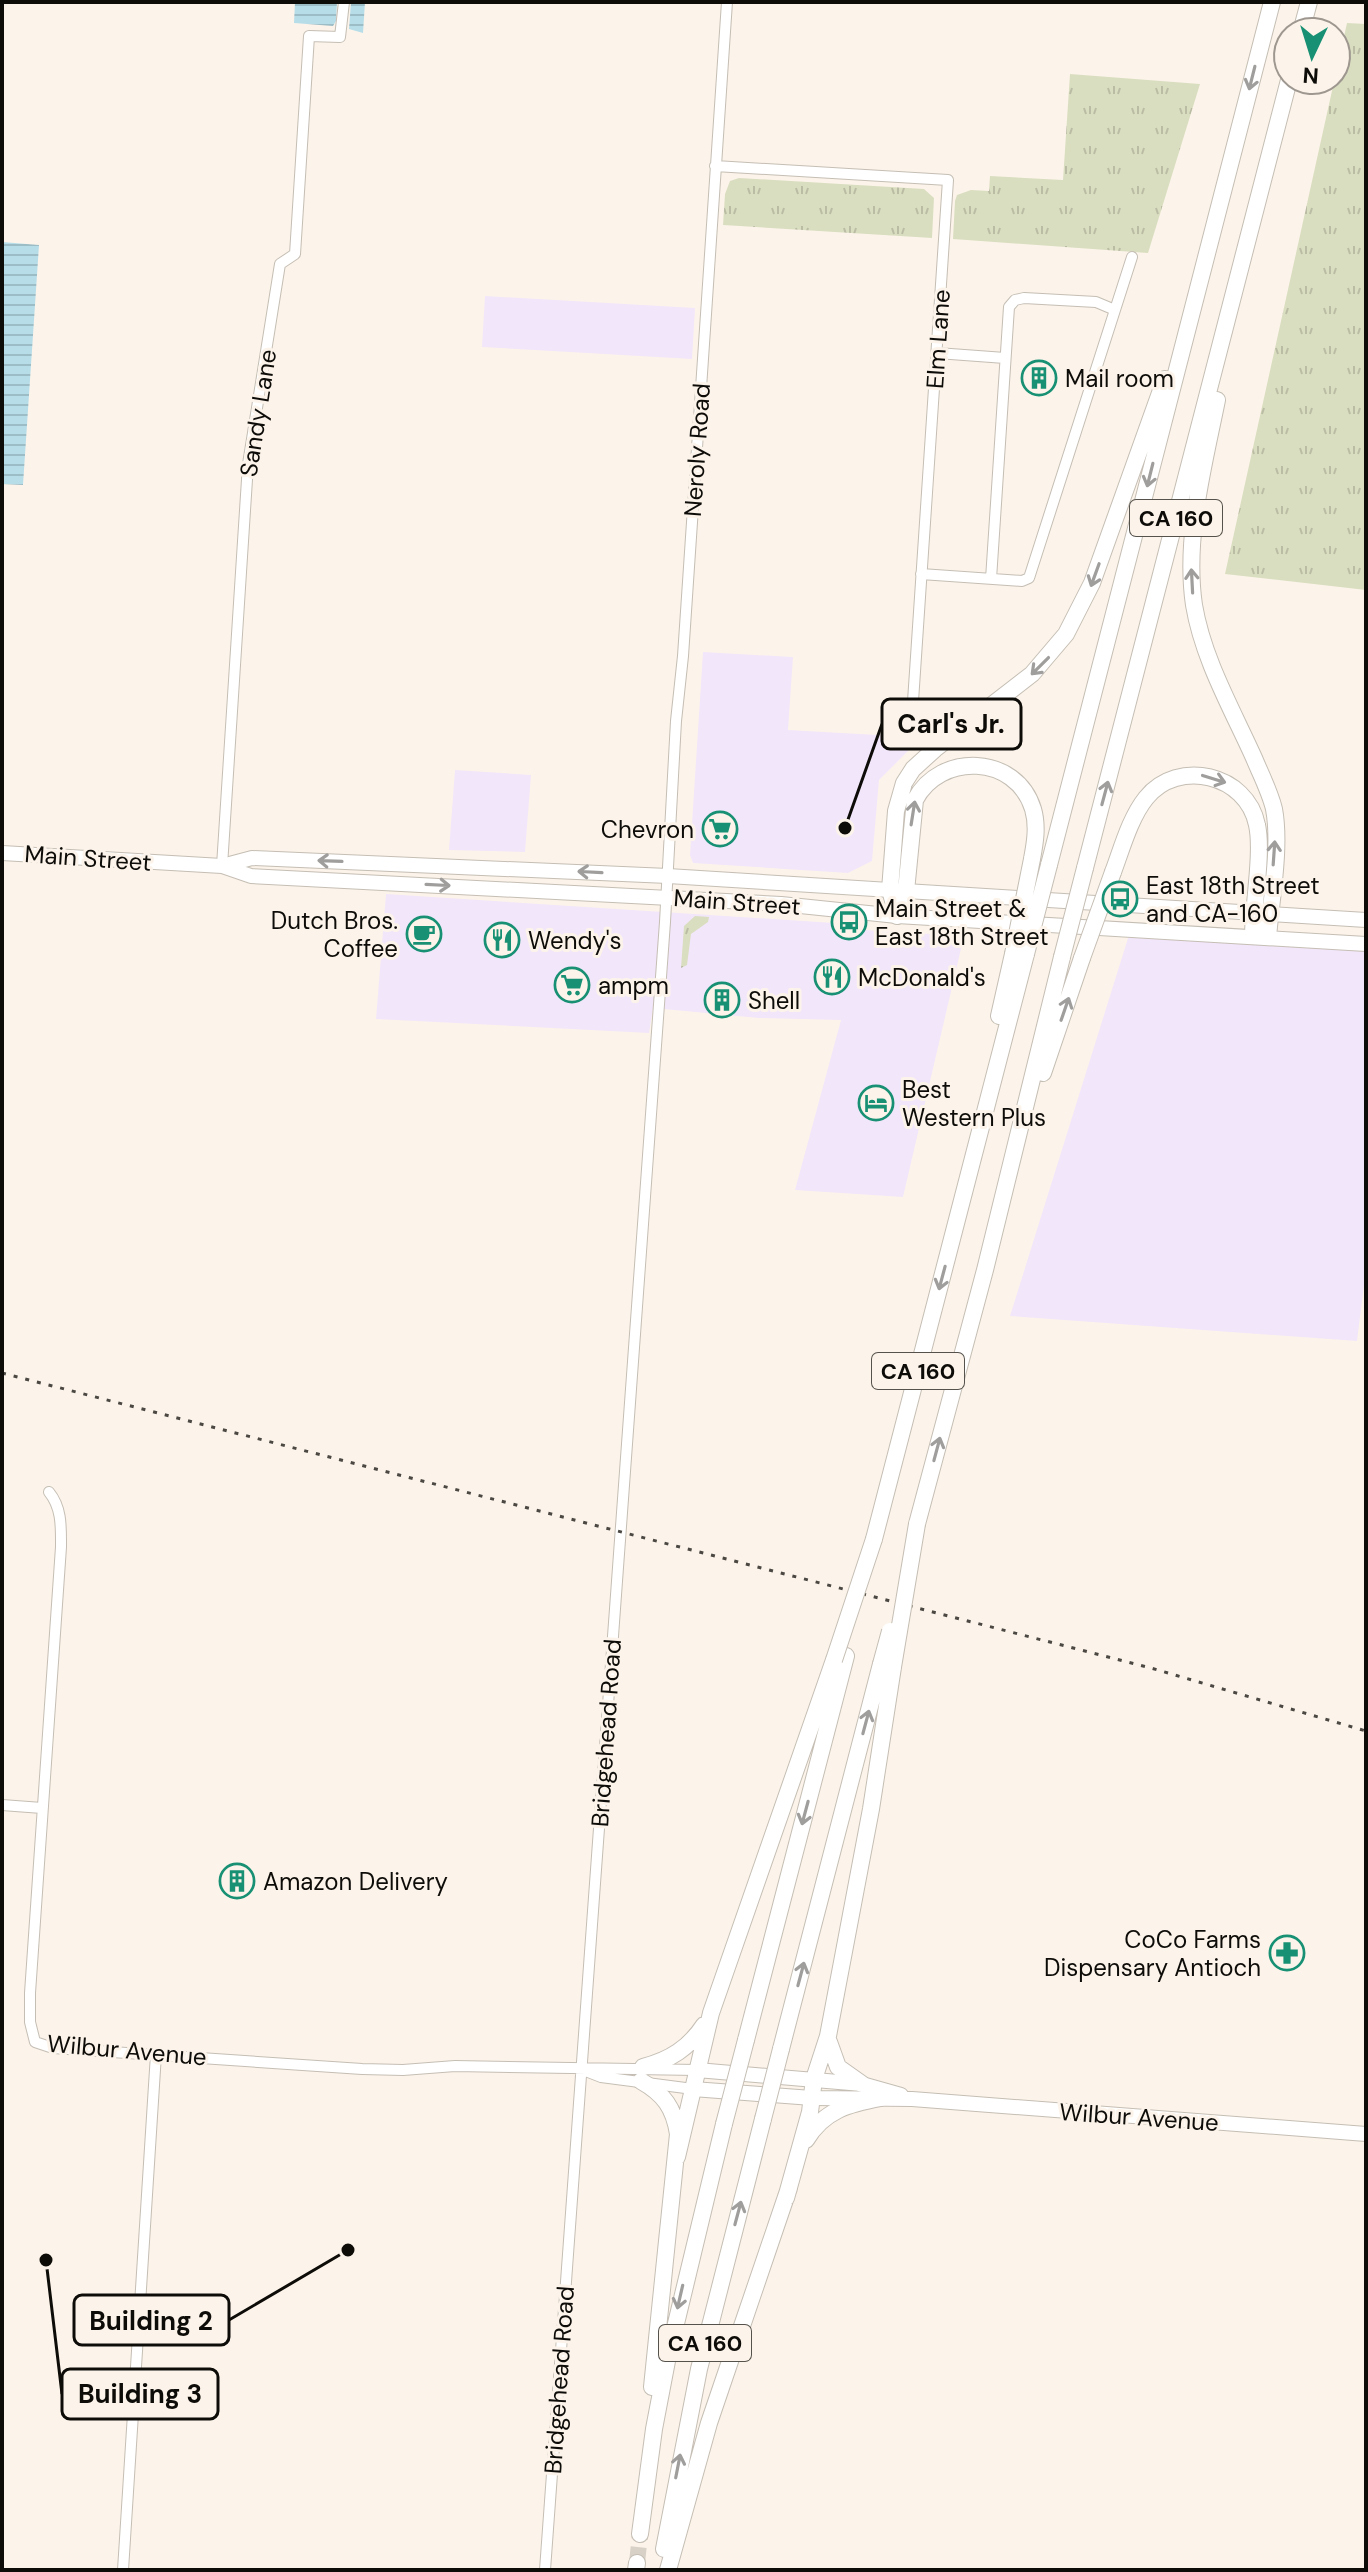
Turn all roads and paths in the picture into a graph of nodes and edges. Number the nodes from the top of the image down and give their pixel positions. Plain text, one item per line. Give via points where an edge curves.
1 (344, 2) edge
2 (727, 2) edge
3 (1272, 2) edge
4 (1285, 96) edge
5 (715, 166) junction
6 (1266, 168) junction
7 (1132, 257) dead end
8 (1197, 291) junction
9 (1115, 310) junction
10 (937, 353) junction
11 (1005, 358) junction
12 (921, 574) junction
13 (991, 579) junction
14 (911, 731) dead end
15 (2, 853) edge
16 (222, 866) junction
17 (668, 876) junction
18 (898, 890) junction
19 (666, 897) junction
20 (1262, 913) junction
21 (897, 916) junction
22 (1366, 920) edge
23 (1260, 937) junction
24 (1366, 944) edge
25 (1020, 954) junction
26 (985, 1270) junction
27 (49, 1492) dead end
28 (840, 1658) junction
29 (887, 1666) junction
30 (2, 1805) edge
31 (42, 1808) junction
32 (711, 2013) junction
33 (828, 2036) junction
34 (156, 2054) junction
35 (581, 2069) junction
36 (697, 2070) junction
37 (642, 2074) junction
38 (814, 2079) junction
39 (862, 2084) junction
40 (693, 2089) junction
41 (812, 2098) junction
42 (881, 2098) junction
43 (912, 2099) junction
44 (1366, 2134) edge
45 (677, 2157) junction
46 (786, 2198) junction
47 (654, 2429) junction
48 (640, 2534) tunnel mouth
49 (123, 2570) edge
50 (545, 2570) edge
51 (661, 2570) edge
52 (668, 2570) edge

1 - 16 street, Sandy Lane via 340,37 309,36 295,254 280,264 248,464
2 - 5 street, Neroly Road
3 -> 8 highway, CA 160
4 - 6 highway, CA 160
5 - 10 street, Elm Lane via 948,180
5 - 17 street, Neroly Road
20 -> 6 highway via 1275,838 1274,809 1203,640 1191,573 1210,432 1260,225
26 -> 6 highway, CA 160, bridge
7 - 9 street
8 -> 18 highway via 1076,618 1032,674 935,749 904,783 896,811
8 -> 25 highway, CA 160, bridge via 1049,865
9 - 11 street via 1096,302 1015,300 1009,307
9 - 13 street via 1033,572 1022,581
10 - 11 street
10 - 12 street, Elm Lane
11 - 13 street
12 - 13 street
12 - 14 street, Elm Lane
15 - 16 main road, Main Street
17 -> 16 main road, Main Street via 252,858
16 -> 19 main road, Main Street via 251,876
17 - 18 main road, Main Street
17 - 19 street, Neroly Road
18 - 20 main road, Main Street
18 - 21 highway
18 -> 25 highway, bridge via 921,788 959,766 1000,772 1029,799 1036,824
19 - 21 main road, Main Street
19 - 35 street, Bridgehead Road
20 - 22 main road, Main Street
20 - 23 highway
26 -> 20 highway, bridge via 998,1245 1037,1092 1082,958 1146,798 1171,780 1198,775 1226,783 1247,801 1258,825
21 - 23 main road, Main Street
23 - 24 main road, Main Street
25 -> 28 highway, CA 160, bridge via 962,1202
29 -> 26 highway, CA 160, bridge via 917,1524
27 - 31 street, Wilbur Avenue via 56,1500 61,1533
28 - 32 highway
28 -> 47 highway, CA 160, bridge via 677,2312
29 - 33 highway via 866,1839
51 -> 29 highway, CA 160, bridge via 696,2381
30 - 31 street
31 - 34 street, Wilbur Avenue via 30,1993 35,2042 53,2048
32 - 36 highway
32 - 37 highway via 688,2046
33 - 38 highway
33 - 39 highway via 838,2067
34 - 35 street, Wilbur Avenue via 403,2070
34 - 49 street
35 - 37 street, Wilbur Avenue via 602,2066
35 - 50 street, Bridgehead Road
36 - 37 street, Wilbur Avenue
36 - 38 main road, Wilbur Avenue
36 - 40 highway
37 - 40 street, Wilbur Avenue
37 - 45 highway via 673,2111
38 - 39 main road, Wilbur Avenue
38 - 41 highway
39 - 43 main road, Wilbur Avenue
40 - 41 main road, Wilbur Avenue
40 - 45 highway
41 - 42 main road, Wilbur Avenue
41 - 46 highway
42 - 43 main road, Wilbur Avenue
42 - 46 highway via 843,2107 821,2119 806,2139
43 - 44 main road, Wilbur Avenue
45 - 47 highway via 650,2397
46 - 52 highway via 709,2423
47 - 48 highway, CA 160

